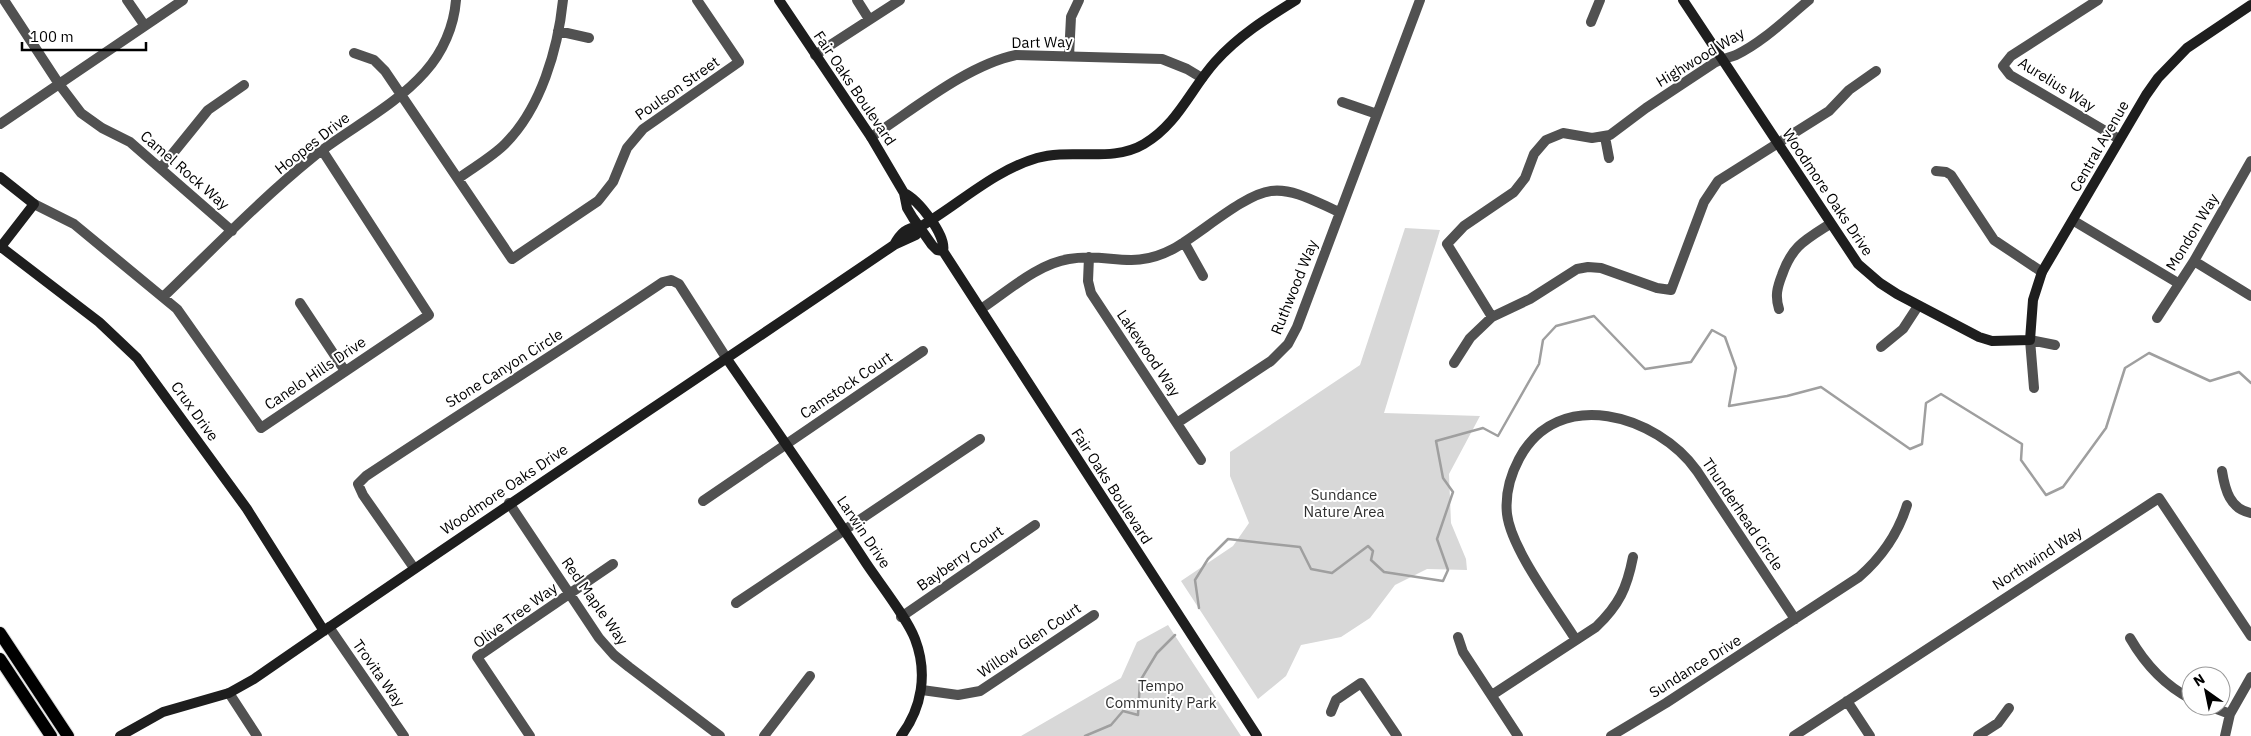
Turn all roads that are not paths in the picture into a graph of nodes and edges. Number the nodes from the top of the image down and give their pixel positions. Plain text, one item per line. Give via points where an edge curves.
1 (4, 0) edge
2 (127, 0) edge
3 (183, 0) edge
4 (456, 0) edge
5 (563, 0) edge
6 (697, 0) edge
7 (779, 0) edge
8 (857, 0) edge
9 (900, 0) edge
10 (1079, 0) edge
11 (1296, 0) edge
12 (1420, 0) edge
13 (1600, 0) edge
14 (1683, 0) edge
15 (1809, 0) edge
16 (2098, 0) edge
17 (2249, 0) edge
18 (2251, 4) edge
19 (869, 19) junction
20 (1591, 22) dead end
21 (144, 26) junction
22 (558, 31) junction
23 (589, 38) dead end
24 (354, 53) dead end
25 (815, 55) junction
26 (1068, 56) junction
27 (1722, 58) junction
28 (1876, 71) dead end
29 (1202, 78) junction
30 (59, 84) junction
31 (244, 85) dead end
32 (402, 94) junction
33 (1342, 102) dead end
34 (1377, 114) junction
35 (0, 124) edge
36 (870, 137) junction
37 (1605, 137) junction
38 (2119, 139) junction
39 (1777, 143) junction
40 (322, 150) junction
41 (1609, 158) dead end
42 (2251, 160) edge
43 (161, 168) junction
44 (1936, 171) dead end
45 (0, 177) edge
46 (459, 178) junction
47 (904, 193) junction
48 (34, 204) junction
49 (1339, 212) junction
50 (931, 221) junction
51 (2074, 221) junction
52 (1830, 224) junction
53 (920, 227) junction
54 (232, 231) junction
55 (1184, 242) junction
56 (0, 247) edge
57 (943, 251) junction
58 (1089, 258) junction
59 (2194, 261) junction
60 (2042, 272) junction
61 (1203, 276) dead end
62 (2178, 283) junction
63 (163, 296) junction
64 (2251, 296) edge
65 (300, 303) dead end
66 (1918, 306) junction
67 (981, 309) junction
68 (1780, 309) dead end
69 (1492, 317) junction
70 (2157, 318) dead end
71 (2030, 340) junction
72 (2055, 345) dead end
73 (1881, 347) dead end
74 (923, 351) dead end
75 (727, 360) junction
76 (1454, 363) dead end
77 (345, 371) junction
78 (2034, 388) dead end
79 (1177, 423) junction
80 (980, 439) dead end
81 (786, 444) junction
82 (1201, 460) dead end
83 (2222, 471) dead end
84 (703, 501) dead end
85 (510, 504) junction
86 (1907, 504) dead end
87 (2251, 513) edge
88 (1035, 525) dead end
89 (844, 529) junction
90 (1633, 557) dead end
91 (612, 564) dead end
92 (414, 568) junction
93 (570, 593) junction
94 (736, 603) dead end
95 (1094, 615) dead end
96 (901, 617) junction
97 (1795, 620) junction
98 (327, 629) junction
99 (0, 634) edge
100 (2251, 636) edge
101 (1458, 637) dead end
102 (2130, 638) dead end
103 (1576, 640) junction
104 (0, 659) edge
105 (810, 676) dead end
106 (2251, 677) edge
107 (922, 690) junction
108 (229, 693) junction
109 (2181, 693) edge
110 (1492, 695) junction
111 (1847, 701) junction
112 (2009, 708) dead end
113 (1331, 712) dead end
114 (2231, 712) edge
115 (2230, 716) edge
116 (51, 736) edge
117 (68, 736) edge
118 (120, 736) edge
119 (257, 736) edge
120 (404, 736) edge
121 (530, 736) edge
122 (720, 736) edge
123 (764, 736) edge
124 (901, 736) edge
125 (1257, 736) edge
126 (1398, 736) edge
127 (1518, 736) edge
128 (1610, 736) edge
129 (1794, 736) edge
130 (1870, 736) edge
131 (1978, 736) edge
132 (2225, 736) edge

1 - 30 street, Camel Rock Way
2 - 21 street
3 - 21 street
4 - 32 street, Hoopes Drive via 440,52
5 - 22 street
6 - 46 street, Poulson Street via 739,62 643,129 627,148 607,191 593,204 512,259
7 - 25 street, Fair Oaks Boulevard
8 - 19 street
9 - 19 street
10 - 26 street via 1071,17
11 - 29 street, Woodmore Oaks Drive via 1246,32
12 - 34 street, Ruthwood Way
13 - 20 street
14 - 27 street, Woodmore Oaks Drive
15 - 27 street, Highwood Way via 1784,23 1735,55
16 - 38 street, Aurelius Way via 2011,56 2003,66 2010,75
17 - 18 street
18 - 38 street, Central Avenue via 2172,62 2146,95
19 - 25 street
21 - 30 street
22 - 23 street
22 - 46 street via 543,84 527,117 504,145
24 - 32 street, Poulson Street via 374,60
25 - 36 street, Fair Oaks Boulevard
26 - 29 street, Dart Way via 1162,59
26 - 36 street, Dart Way via 1016,55 984,64
27 - 37 street, Highwood Way via 1646,108 1616,133
27 - 39 street, Woodmore Oaks Drive
28 - 39 street via 1849,90 1828,112
29 - 50 street, Woodmore Oaks Drive via 1173,121 1144,144 1111,154 1065,153 1035,159 994,178
30 - 35 street
30 - 43 street, Camel Rock Way via 81,113 130,142
31 - 43 street via 208,110
32 - 40 street, Hoopes Drive
32 - 46 street, Poulson Street
33 - 34 street
34 - 49 street, Ruthwood Way
36 - 47 street, Fair Oaks Boulevard
37 - 41 street
37 - 69 street via 1569,133 1546,140 1537,149 1525,178 1514,192 1464,226 1447,244
38 - 51 street, Central Avenue
39 - 52 street, Woodmore Oaks Drive
39 - 69 street via 1724,176 1709,192 1671,290 1601,268 1588,267 1577,269 1530,299
40 - 54 street, Hoopes Drive
40 - 77 street, Canelo Hills Drive via 429,314
42 - 59 street, Mondon Way
43 - 54 street, Camel Rock Way
44 - 60 street via 1950,175 1994,240
45 - 48 street, Canelo Hills Drive
47 - 50 street, Fair Oaks Boulevard via 918,202
47 - 53 street, Fair Oaks Boulevard via 907,208
48 - 56 street
48 - 63 street, Canelo Hills Drive via 74,224
49 - 55 street via 1294,194 1263,192
49 - 79 street, Ruthwood Way via 1288,344 1271,361
50 - 53 street, Woodmore Oaks Drive
50 - 57 street, Fair Oaks Boulevard via 943,240
51 - 60 street, Central Avenue
51 - 62 street
52 - 66 street, Woodmore Oaks Drive via 1848,252 1868,274
52 - 68 street via 1800,243 1788,257 1776,293
53 - 57 street, Fair Oaks Boulevard via 932,245
53 - 75 street, Woodmore Oaks Drive via 916,235 894,245
54 - 63 street, Hoopes Drive
55 - 58 street via 1147,259
55 - 61 street
56 - 98 street, Crux Drive via 99,322 141,364 247,509
57 - 67 street, Fair Oaks Boulevard
58 - 67 street via 1069,259 1048,266
58 - 79 street, Lakewood Way via 1091,293
59 - 62 street, Mondon Way
59 - 64 street
60 - 71 street, Central Avenue via 2033,300
62 - 70 street, Mondon Way
63 - 77 street, Canelo Hills Drive via 186,320 261,428
65 - 77 street
66 - 71 street, Woodmore Oaks Drive via 1992,341
66 - 73 street via 1903,329
67 - 125 street, Fair Oaks Boulevard
69 - 76 street via 1470,338
71 - 72 street
71 - 78 street, Central Avenue
74 - 81 street, Camstock Court
75 - 81 street, Larwin Drive
75 - 85 street, Woodmore Oaks Drive
75 - 92 street, Stone Canyon Circle via 679,284 671,280 663,282 366,476 358,484 363,495
79 - 82 street, Lakewood Way
80 - 89 street
81 - 84 street, Camstock Court
81 - 89 street, Larwin Drive
83 - 87 street via 2226,492 2241,511
85 - 92 street, Woodmore Oaks Drive
85 - 93 street, Red Maple Way
86 - 97 street, Sundance Drive via 1892,540 1871,567
88 - 96 street, Bayberry Court
89 - 94 street
89 - 96 street, Larwin Drive
90 - 103 street via 1624,590 1610,614
91 - 93 street
92 - 98 street, Woodmore Oaks Drive
93 - 121 street, Olive Tree Way via 477,658
93 - 122 street, Red Maple Way via 614,655
95 - 107 street, Willow Glen Court via 980,691 958,695
96 - 107 street, Larwin Drive via 915,639 921,663
97 - 103 street, Thunderhead Circle via 1686,456 1631,421 1610,415 1588,414 1557,423 1531,442 1514,468 1507,500 1509,523 1516,544
97 - 128 street, Sundance Drive
98 - 108 street, Woodmore Oaks Drive
98 - 120 street, Trovita Way
99 - 117 main road
100 - 111 street, Northwind Way via 2159,498
101 - 110 street via 1463,652
102 - 109 street via 2159,676
103 - 110 street
104 - 116 main road
105 - 123 street
106 - 114 street
107 - 124 street, Larwin Drive via 918,706
108 - 118 street, Woodmore Oaks Drive via 163,712
108 - 119 street
110 - 127 street
111 - 129 street, Northwind Way
111 - 130 street
112 - 131 street via 1998,723
113 - 126 street via 1336,700 1361,683
115 - 132 street

